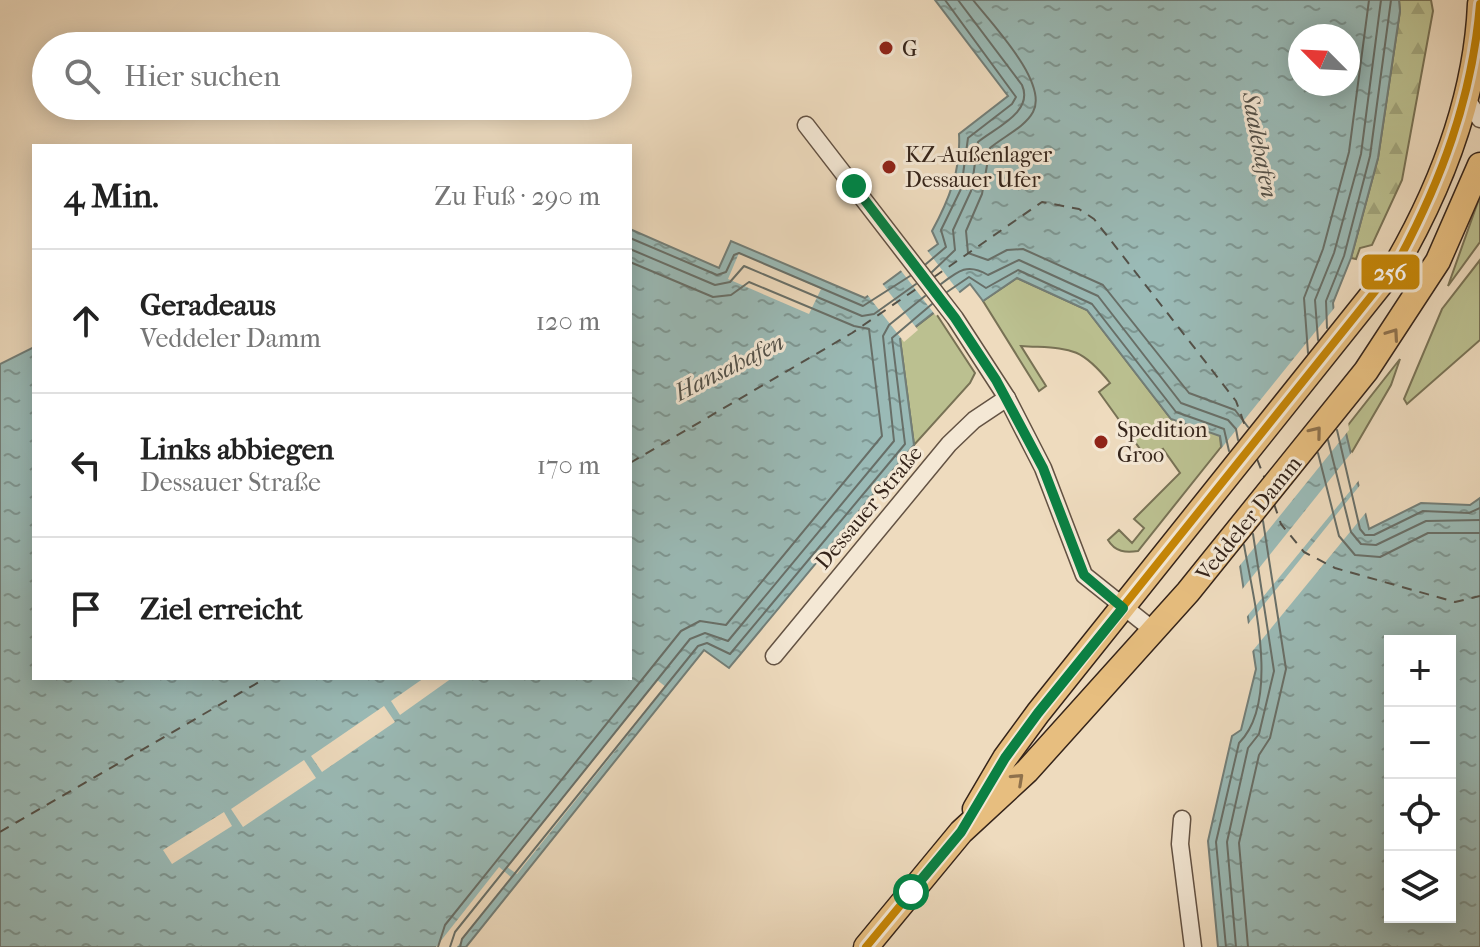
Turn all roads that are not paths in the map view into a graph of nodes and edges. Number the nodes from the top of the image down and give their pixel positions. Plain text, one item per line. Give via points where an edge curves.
1 (1480, 4) edge
2 (1466, 98) junction
3 (1480, 119) edge
4 (806, 125) dead end
5 (1480, 165) edge
6 (1007, 398) junction
7 (1123, 608) junction
8 (1153, 630) junction
9 (774, 656) dead end
10 (1182, 819) dead end
11 (961, 832) junction
12 (866, 947) edge
13 (1193, 947) edge

1 - 2 main road, Veddeler Damm
2 - 3 street
2 - 7 main road, Veddeler Damm via 1447,161 1389,275
4 - 6 street via 955,318
8 -> 5 main road, Veddeler Damm via 1393,333 1455,227
6 - 7 street via 1043,468 1084,575
6 - 9 street, Dessauer Straße via 949,444
7 - 8 street
7 - 11 main road, Veddeler Damm via 1005,758
11 -> 8 main road, Veddeler Damm via 1027,771
10 - 13 street via 1180,844
11 - 12 main road, Veddeler Damm

